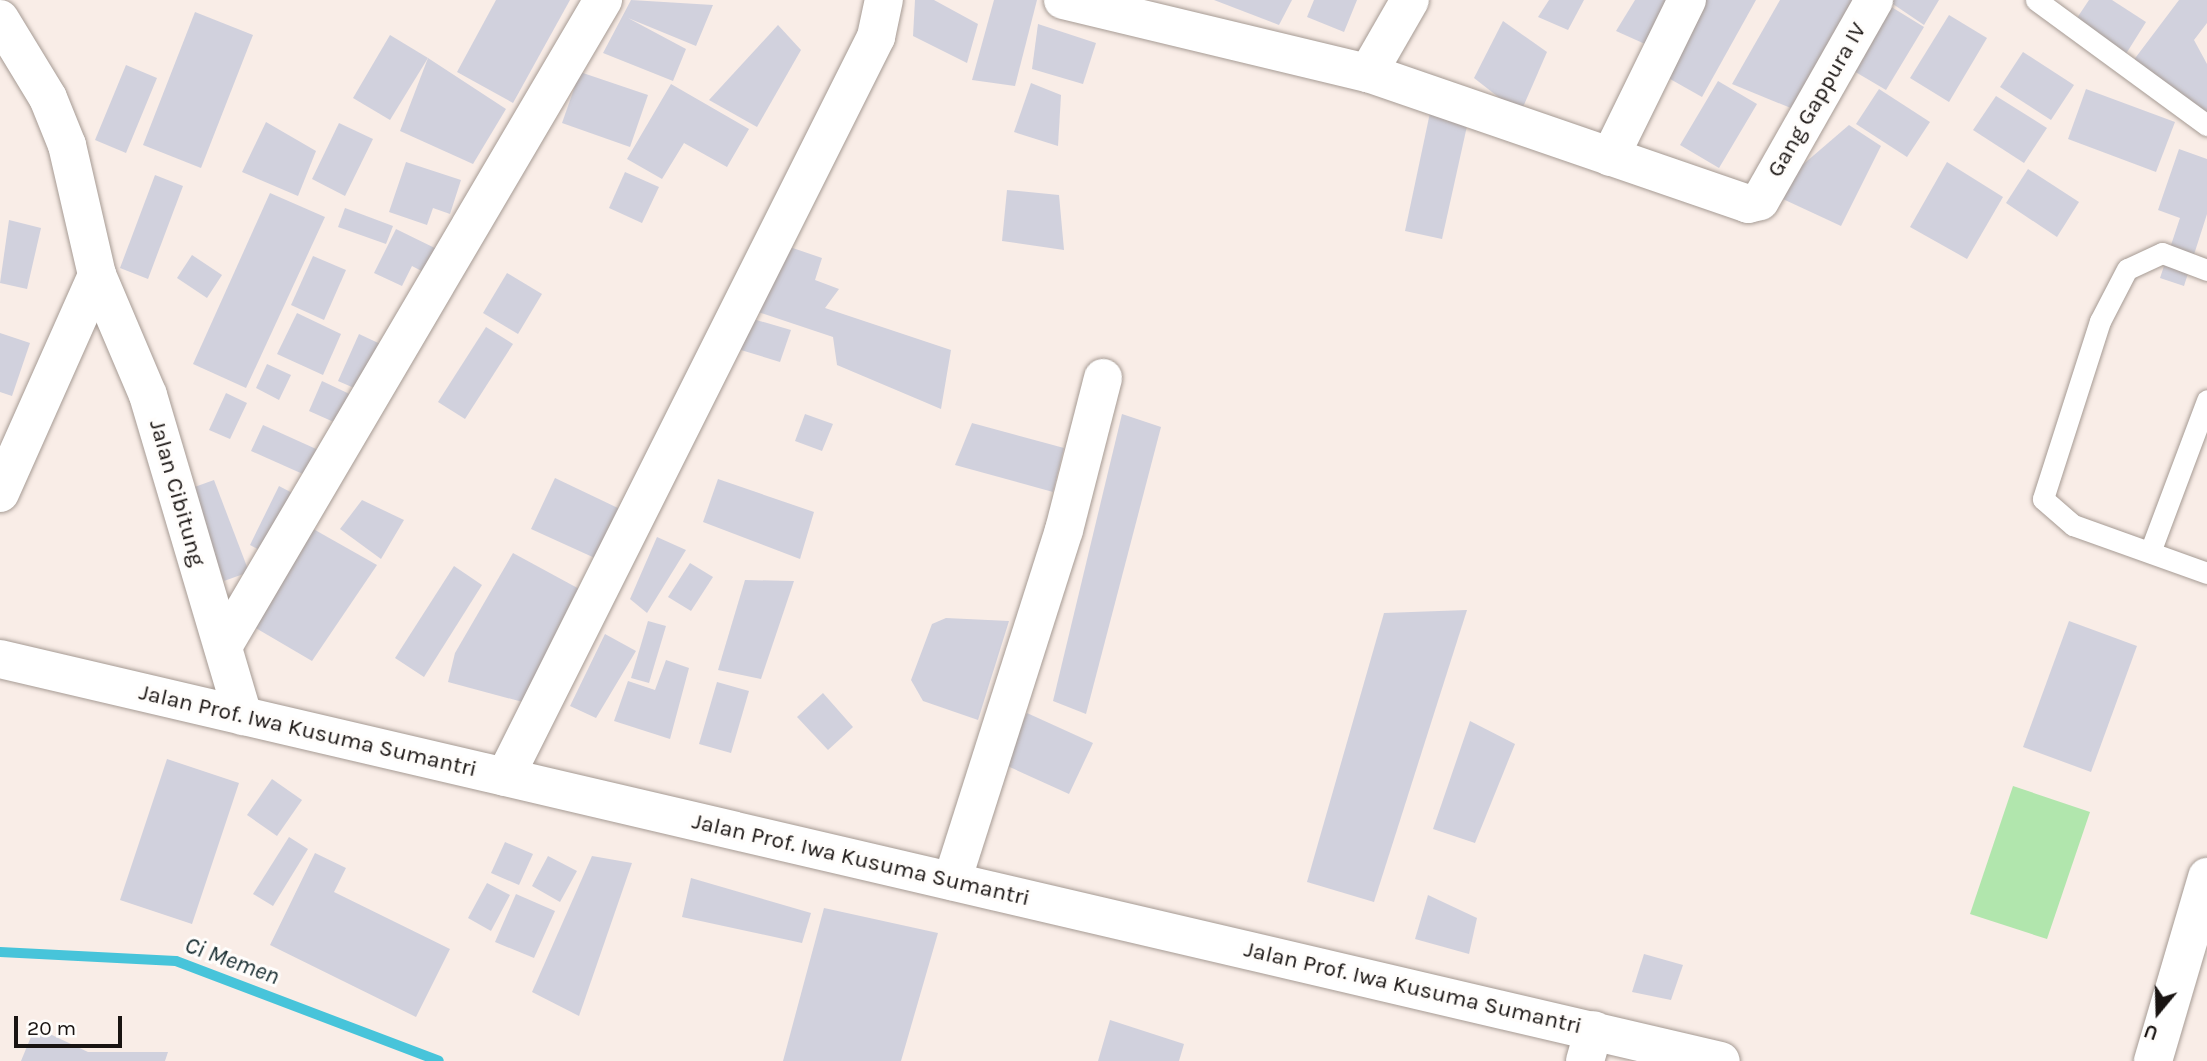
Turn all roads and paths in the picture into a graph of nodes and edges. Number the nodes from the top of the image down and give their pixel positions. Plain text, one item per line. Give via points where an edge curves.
1 (603, 0) edge
2 (884, 0) edge
3 (1063, 0) edge
4 (1410, 0) edge
5 (1687, 0) edge
6 (1874, 0) edge
7 (2036, 0) edge
8 (0, 19) edge
9 (1368, 73) junction
10 (2207, 125) edge
11 (1609, 157) junction
12 (2207, 270) edge
13 (97, 275) junction
14 (1103, 378) dead end
15 (2207, 400) edge
16 (0, 493) edge
17 (2150, 552) junction
18 (2207, 573) edge
19 (225, 642) junction
20 (0, 660) edge
21 (243, 716) junction
22 (505, 777) junction
23 (2207, 877) edge
24 (952, 881) junction
25 (1589, 1045) edge
26 (1721, 1061) edge
27 (2153, 1061) edge

1 - 19 street
2 - 22 street via 876,37
3 - 9 street via 1097,13
4 - 9 street
5 - 11 street
6 - 11 street, Gang Gappura IV via 1760,201 1737,202
7 - 10 lane
8 - 13 street, Jalan Cibitung via 48,98 67,145
9 - 11 street
12 - 17 lane via 2162,253 2127,269 2100,320 2043,484 2048,509 2073,526
13 - 16 street
13 - 19 street, Jalan Cibitung via 148,395
14 - 24 street via 1064,530
15 - 17 lane
17 - 18 lane
19 - 21 street, Jalan Cibitung
20 - 21 street, Jalan Prof. Iwa Kusuma Sumantri
21 - 22 street, Jalan Prof. Iwa Kusuma Sumantri
22 - 24 street, Jalan Prof. Iwa Kusuma Sumantri
23 - 27 street
24 - 25 street, Jalan Prof. Iwa Kusuma Sumantri
25 - 26 street, Jalan Prof. Iwa Kusuma Sumantri

